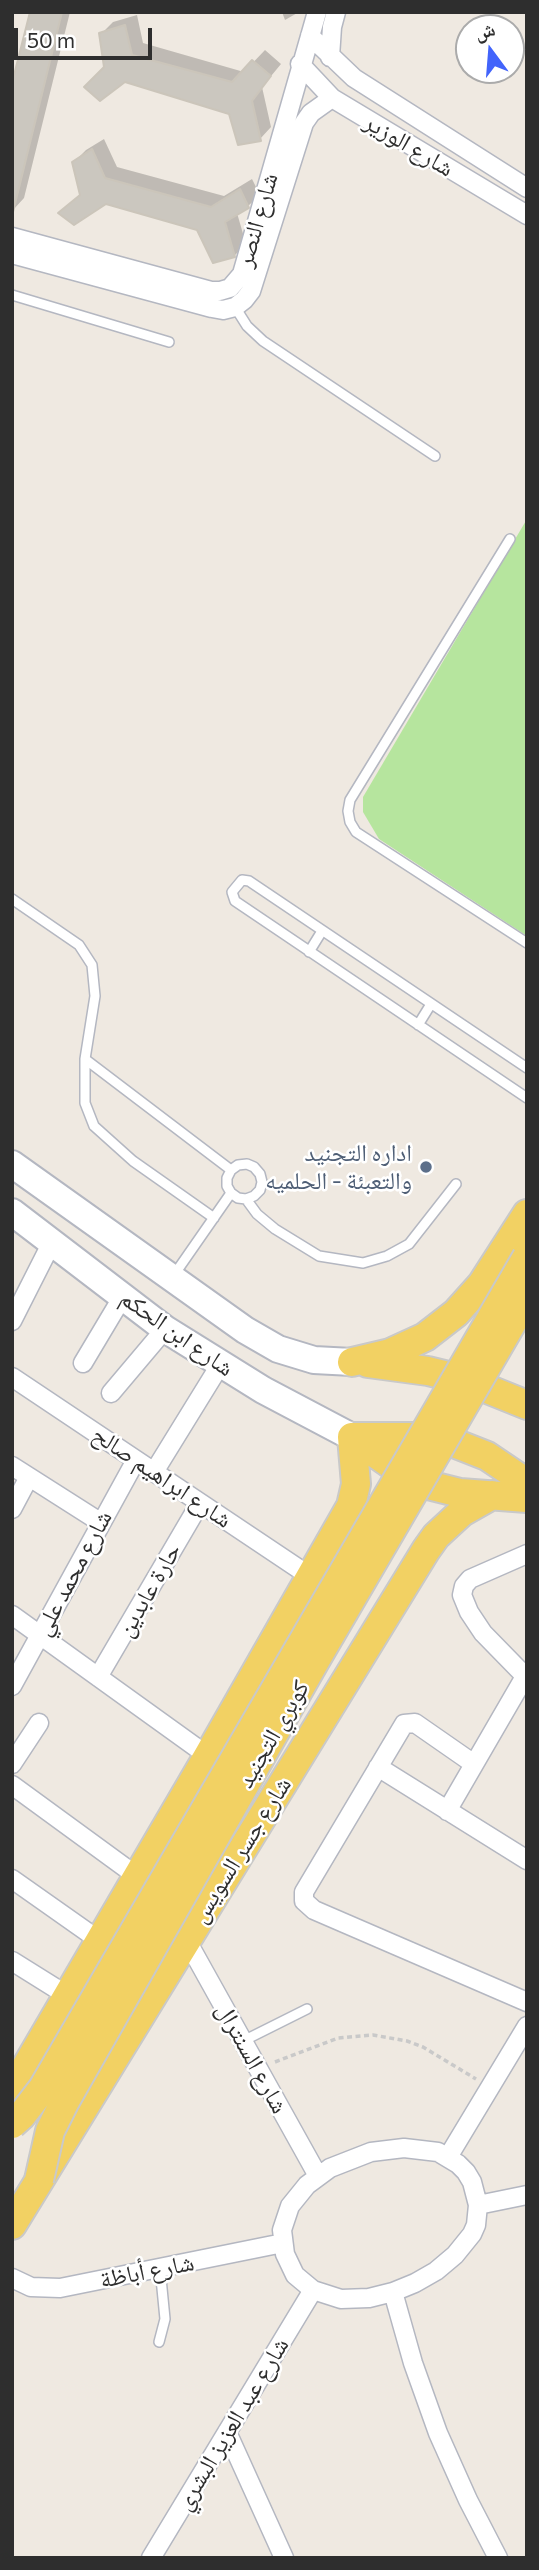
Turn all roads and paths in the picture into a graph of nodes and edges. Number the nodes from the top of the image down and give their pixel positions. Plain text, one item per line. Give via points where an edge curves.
1 (317, 12) edge
2 (337, 12) edge
3 (310, 36) junction
4 (330, 57) junction
5 (300, 64) junction
6 (332, 98) junction
7 (431, 129) junction
8 (420, 151) junction
9 (527, 188) edge
10 (527, 215) edge
11 (12, 237) edge
12 (12, 254) edge
13 (230, 288) junction
14 (12, 295) edge
15 (235, 306) junction
16 (169, 342) dead end
17 (435, 456) dead end
18 (510, 539) dead end
19 (12, 899) edge
20 (322, 931) junction
21 (527, 943) edge
22 (309, 952) junction
23 (431, 1004) junction
24 (418, 1025) junction
25 (85, 1059) junction
26 (527, 1068) edge
27 (527, 1098) edge
28 (12, 1164) edge
29 (231, 1170) junction
30 (456, 1184) dead end
31 (231, 1193) junction
32 (246, 1199) junction
33 (12, 1212) edge
34 (526, 1216) edge
35 (214, 1218) junction
36 (52, 1242) junction
37 (527, 1257) edge
38 (172, 1278) junction
39 (123, 1296) junction
40 (527, 1297) edge
41 (12, 1321) edge
42 (165, 1329) junction
43 (352, 1362) junction
44 (83, 1363) dead end
45 (220, 1365) junction
46 (12, 1377) edge
47 (111, 1393) dead end
48 (527, 1405) edge
49 (352, 1437) junction
50 (136, 1460) junction
51 (12, 1466) edge
52 (154, 1472) junction
53 (29, 1477) junction
54 (527, 1483) edge
55 (492, 1495) junction
56 (527, 1498) edge
57 (200, 1503) junction
58 (12, 1510) edge
59 (100, 1522) junction
60 (527, 1554) edge
61 (311, 1577) junction
62 (12, 1615) edge
63 (290, 1615) junction
64 (40, 1635) junction
65 (363, 1652) junction
66 (526, 1675) edge
67 (98, 1677) junction
68 (12, 1686) edge
69 (39, 1723) dead end
70 (208, 1756) junction
71 (474, 1763) junction
72 (12, 1764) edge
73 (377, 1767) junction
74 (12, 1786) edge
75 (447, 1811) junction
76 (527, 1860) edge
77 (138, 1877) junction
78 (12, 1879) edge
79 (186, 1939) junction
80 (100, 1941) junction
81 (12, 1961) edge
82 (68, 1996) junction
83 (527, 2002) edge
84 (307, 2009) dead end
85 (527, 2026) edge
86 (243, 2041) junction
87 (258, 2069) junction
88 (13, 2087) edge
89 (490, 2087) junction
90 (12, 2124) edge
91 (449, 2157) junction
92 (318, 2176) junction
93 (39, 2180) junction
94 (527, 2195) edge
95 (478, 2205) junction
96 (12, 2225) edge
97 (283, 2243) junction
98 (160, 2268) junction
99 (12, 2278) edge
100 (313, 2290) junction
101 (393, 2292) junction
102 (159, 2342) dead end
103 (227, 2432) junction
104 (151, 2558) edge
105 (284, 2558) edge
106 (498, 2558) edge

1 - 3 street, شارع النصر
2 - 4 street
3 - 4 street, شارع الوزير
3 - 5 street, شارع النصر
4 - 7 street, شارع الوزير
5 - 6 street, شارع الوزير
5 - 13 street, شارع النصر via 242,274
6 - 8 street, شارع الوزير
6 - 15 street, شارع النصر via 304,123 251,291
7 - 8 street
7 - 9 street, شارع الوزير
8 - 10 street, شارع الوزير
11 - 13 street, شارع النصر via 211,290
12 - 15 street via 212,308
13 - 15 street
14 - 16 lane
15 - 17 lane via 263,341
18 - 21 lane via 350,800 348,811 356,832
19 - 25 lane via 79,945 92,965 95,996
20 - 22 lane
20 - 22 lane via 249,881 242,880 232,892 235,901
20 - 23 lane
22 - 24 lane
23 - 24 lane
23 - 26 lane
24 - 27 lane
25 - 29 lane
25 - 35 lane via 85,1102 94,1126 133,1161
28 - 38 main road, شارع ابن الحكم
29 - 31 lane via 227,1178
29 - 32 lane via 247,1164 260,1174 260,1190
30 - 32 lane via 409,1244 363,1264 320,1256 275,1229
31 - 32 lane
31 - 35 lane
33 - 36 main road, شارع ابن الحكم
34 - 43 main road via 482,1284 456,1313 425,1337 390,1353
35 - 38 lane
36 - 39 main road, شارع ابن الحكم
36 - 41 street
37 - 90 main road, كوبري التجنيد, bridge via 43,2088
38 - 43 main road, شارع ابن الحكم via 278,1349 314,1360
39 - 42 main road, شارع ابن الحكم
39 - 44 street
40 - 93 main road, كوبري التجنيد, bridge via 65,2101 48,2139
42 - 45 main road, شارع ابن الحكم
42 - 47 street
43 - 48 main road via 428,1371 477,1384
45 - 49 main road, شارع ابن الحكم
45 - 52 street
46 - 50 street, شارع ابراهيم صالح
49 - 54 main road via 418,1437 454,1443 487,1456
49 - 55 main road via 399,1471 428,1485
49 - 61 main road via 356,1484 351,1506
50 - 52 street, شارع ابراهيم صالح
50 - 59 street, شارع محمد علي
51 - 53 street
52 - 57 street, شارع ابراهيم صالح
53 - 58 street
53 - 59 street
55 - 56 main road
55 - 65 main road, شارع جسر السويس via 462,1512 436,1536
57 - 61 street, شارع ابراهيم صالح
57 - 67 street, حارة عابدين
59 - 64 street, شارع محمد علي
60 - 66 street via 473,1577 462,1595 483,1633
61 - 63 main road
62 - 64 street
63 - 65 main road via 303,1607 332,1606 355,1623
63 - 70 main road
64 - 67 street
64 - 68 street, شارع محمد علي
65 - 79 main road, شارع جسر السويس
66 - 71 street
67 - 70 street
69 - 72 street
70 - 77 main road
71 - 73 street via 409,1722 401,1726
71 - 75 street
73 - 75 street
73 - 83 street via 304,1892 307,1905
74 - 77 street
75 - 76 street
77 - 80 main road
78 - 80 street
79 - 86 street, شارع السنترال
79 - 93 main road, شارع جسر السويس
80 - 82 main road
81 - 82 street
82 - 88 main road
84 - 86 lane
85 - 89 street
86 - 87 street, شارع السنترال
87 - 89 path via 330,2040 373,2035 423,2047
87 - 92 street, شارع السنترال
89 - 91 street
91 - 92 street via 428,2149 385,2149 357,2156
91 - 95 street via 472,2182
92 - 97 street via 290,2206
93 - 96 main road, شارع جسر السويس
94 - 95 street
95 - 101 street via 472,2234 455,2255 425,2277
97 - 98 street, شارع أباظة
97 - 100 street via 295,2275
98 - 99 street, شارع أباظة via 50,2289
98 - 102 lane via 165,2319
100 - 101 street via 341,2299
100 - 103 street, شارع عبد العزيز البشري
101 - 106 street via 438,2433
103 - 104 street, شارع عبد العزيز البشري
103 - 105 street

